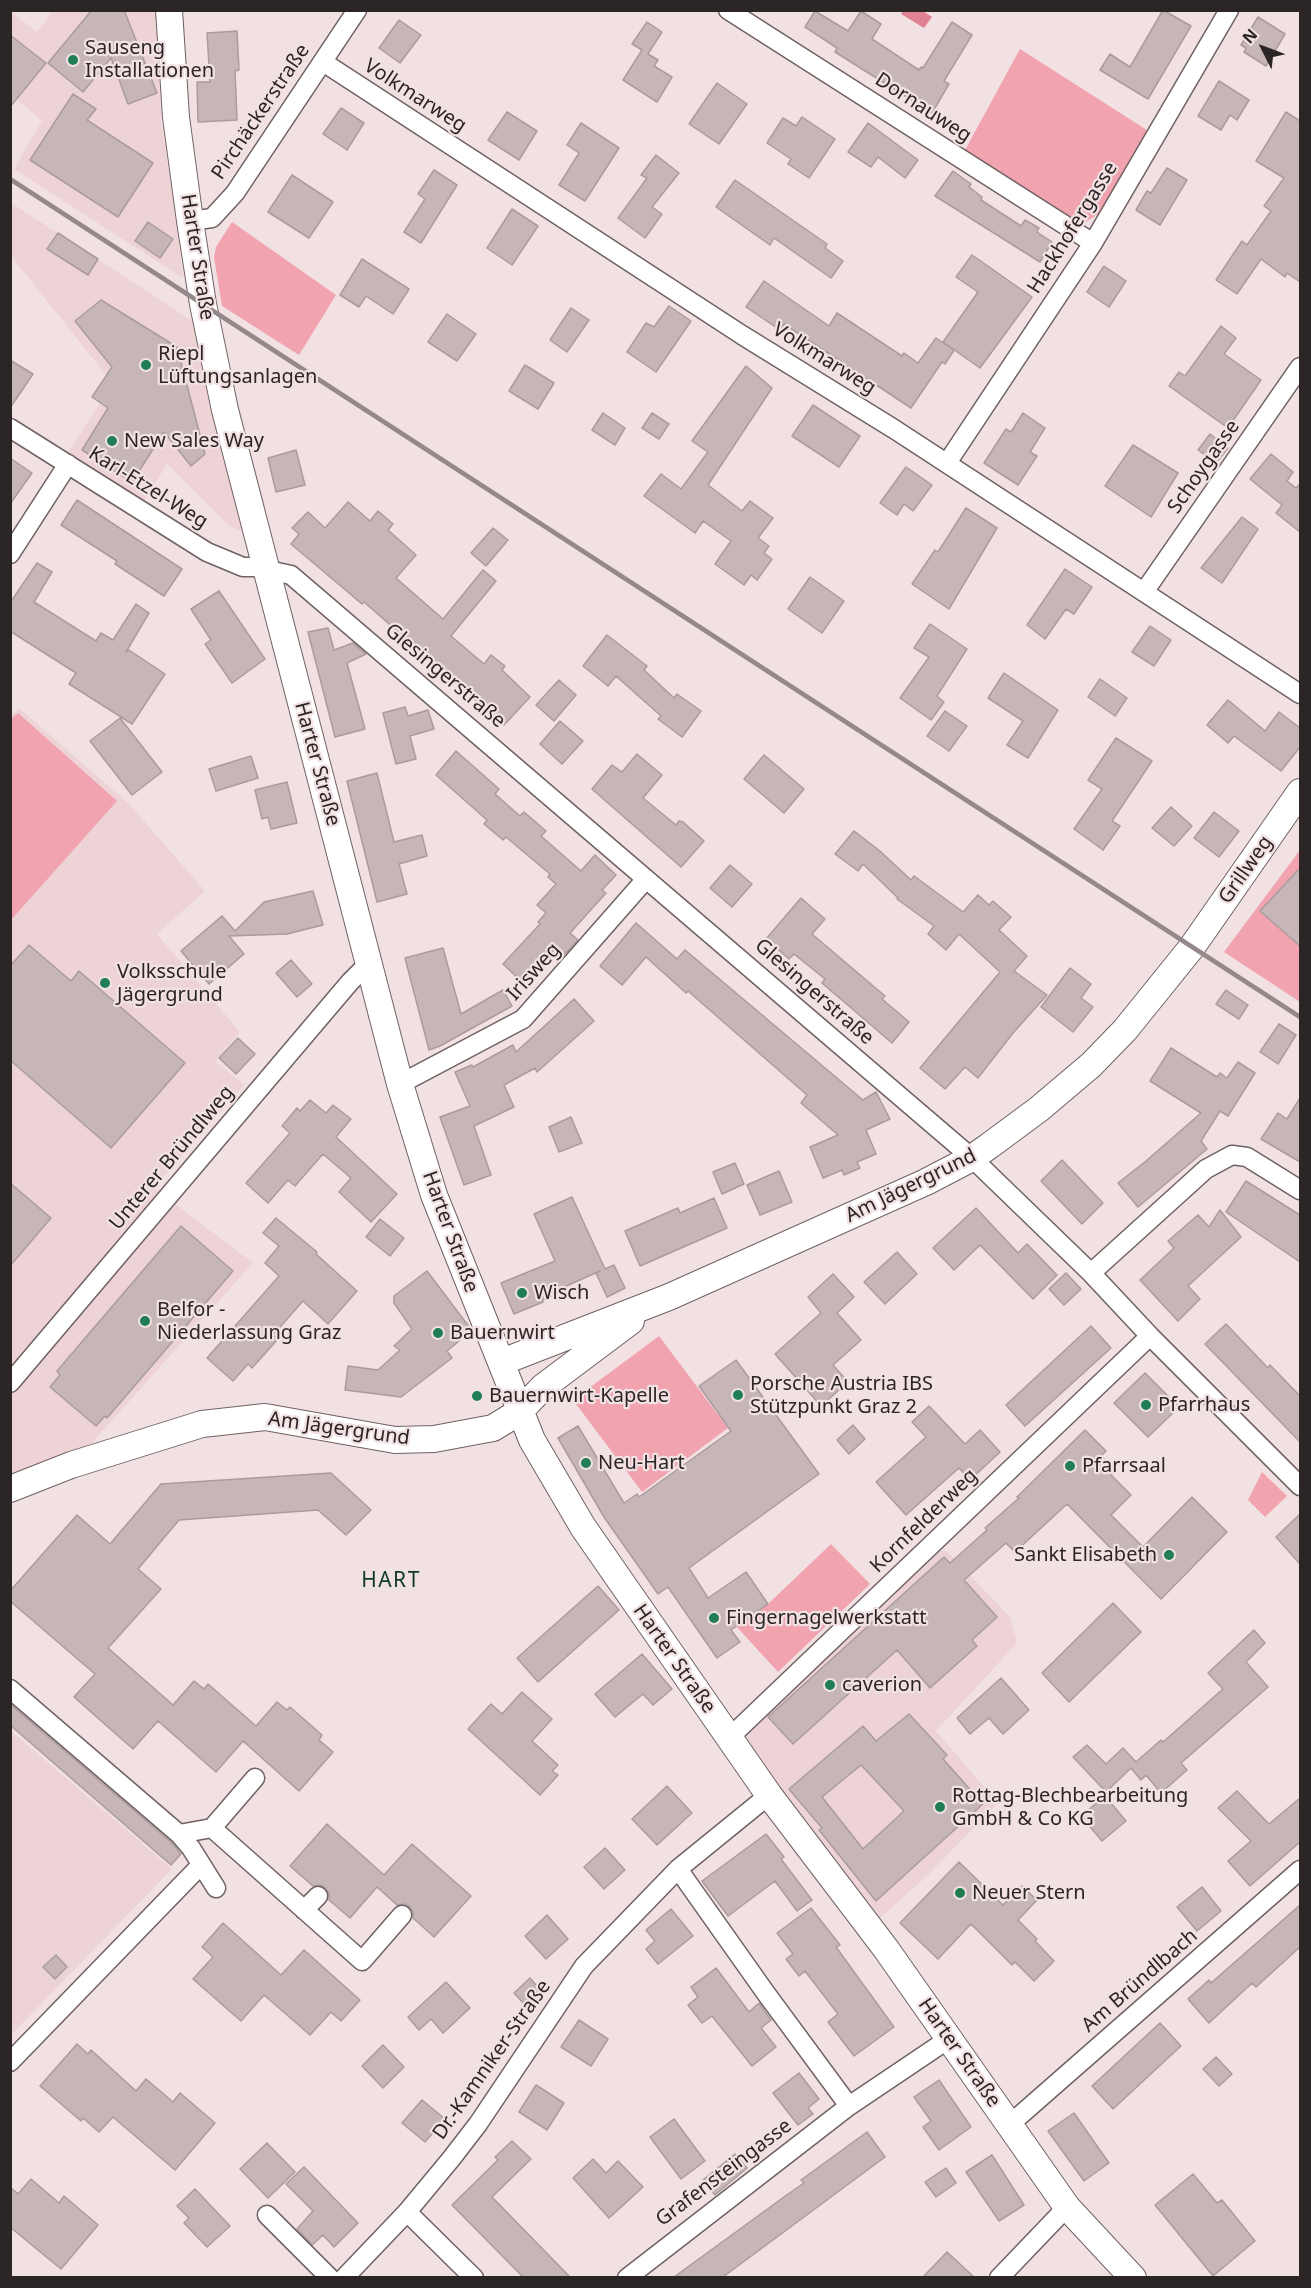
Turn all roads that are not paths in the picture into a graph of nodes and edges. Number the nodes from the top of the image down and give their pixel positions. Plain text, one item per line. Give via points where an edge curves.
1 (169, 10) edge
2 (357, 10) edge
3 (728, 10) edge
4 (1229, 10) edge
5 (323, 62) junction
6 (190, 221) junction
7 (1093, 243) junction
8 (1300, 367) edge
9 (10, 428) edge
10 (947, 463) junction
11 (68, 465) junction
12 (10, 554) edge
13 (267, 571) junction
14 (1144, 592) junction
15 (1300, 694) edge
16 (1300, 792) edge
17 (646, 879) junction
18 (1192, 947) joint
19 (369, 963) junction
20 (400, 1084) junction
21 (972, 1158) junction
22 (1300, 1190) edge
23 (1091, 1273) junction
24 (669, 1297) junction
25 (1150, 1336) junction
26 (502, 1362) junction
27 (10, 1383) edge
28 (519, 1412) junction
29 (1300, 1486) edge
30 (10, 1489) edge
31 (10, 1689) edge
32 (729, 1738) junction
33 (255, 1778) dead end
34 (769, 1795) junction
35 (212, 1828) junction
36 (179, 1834) junction
37 (201, 1865) junction
38 (678, 1869) junction
39 (1300, 1870) edge
40 (216, 1888) dead end
41 (318, 1896) dead end
42 (304, 1910) junction
43 (402, 1916) dead end
44 (950, 2038) junction
45 (10, 2062) edge
46 (849, 2106) junction
47 (1009, 2126) junction
48 (1067, 2207) junction
49 (407, 2212) junction
50 (267, 2215) dead end
51 (330, 2277) edge
52 (344, 2277) edge
53 (474, 2277) edge
54 (627, 2277) edge
55 (999, 2277) edge
56 (1133, 2277) edge

1 - 6 main road, Harter Straße via 176,117
2 - 5 street, Pirchäckerstraße
3 - 7 street, Dornauweg
4 - 7 street, Hackhofergasse
5 - 6 street, Pirchäckerstraße via 251,172 218,213 212,218
5 - 10 street, Volkmarweg via 742,335
6 - 13 main road, Harter Straße via 225,410
7 - 10 street, Hackhofergasse
8 - 14 street, Schoygasse
9 - 11 street, Karl-Etzel-Weg
10 - 14 street, Volkmarweg
11 - 12 street
11 - 13 street, Karl-Etzel-Weg via 207,552 243,567
13 - 17 street, Glesingerstraße via 291,575
13 - 19 main road, Harter Straße
14 - 15 street, Volkmarweg
16 - 18 main road, Grillweg
17 - 20 street, Irisweg via 523,1019
17 - 21 street, Glesingerstraße
18 - 21 main road, Am Jägergrund via 1125,1030 1091,1065
19 - 20 main road, Harter Straße
19 - 27 street, Unterer Bründlweg
20 - 26 main road, Harter Straße via 434,1196
21 - 23 street, Glesingerstraße
21 - 24 main road, Am Jägergrund via 916,1187
22 - 23 street via 1247,1157 1232,1155 1206,1170
23 - 25 street, Glesingerstraße
24 - 26 main road, Am Jägergrund
24 - 28 main road, Am Jägergrund via 628,1322 543,1387
25 - 29 street, Glesingerstraße
25 - 32 street, Kornfelderweg
26 - 28 main road, Harter Straße
28 - 30 main road, Am Jägergrund via 493,1428 435,1439 394,1440 265,1417 202,1424
28 - 32 main road, Harter Straße via 584,1527
31 - 36 street
32 - 34 main road, Harter Straße
33 - 35 street
34 - 38 street, Dr.-Kamniker-Straße
34 - 44 main road, Harter Straße
35 - 36 street
35 - 42 street
36 - 37 street
37 - 40 street
37 - 45 street
38 - 46 street
38 - 49 street, Dr.-Kamniker-Straße via 584,1966 478,2124
39 - 47 street, Am Bründlbach
41 - 42 street
42 - 43 street via 363,1961
44 - 46 street, Grafensteingasse
44 - 47 main road, Harter Straße
46 - 54 street, Grafensteingasse
47 - 48 main road, Harter Straße
48 - 55 street
48 - 56 main road, Harter Straße
49 - 52 street, Dr.-Kamniker-Straße
49 - 53 street
50 - 51 street

